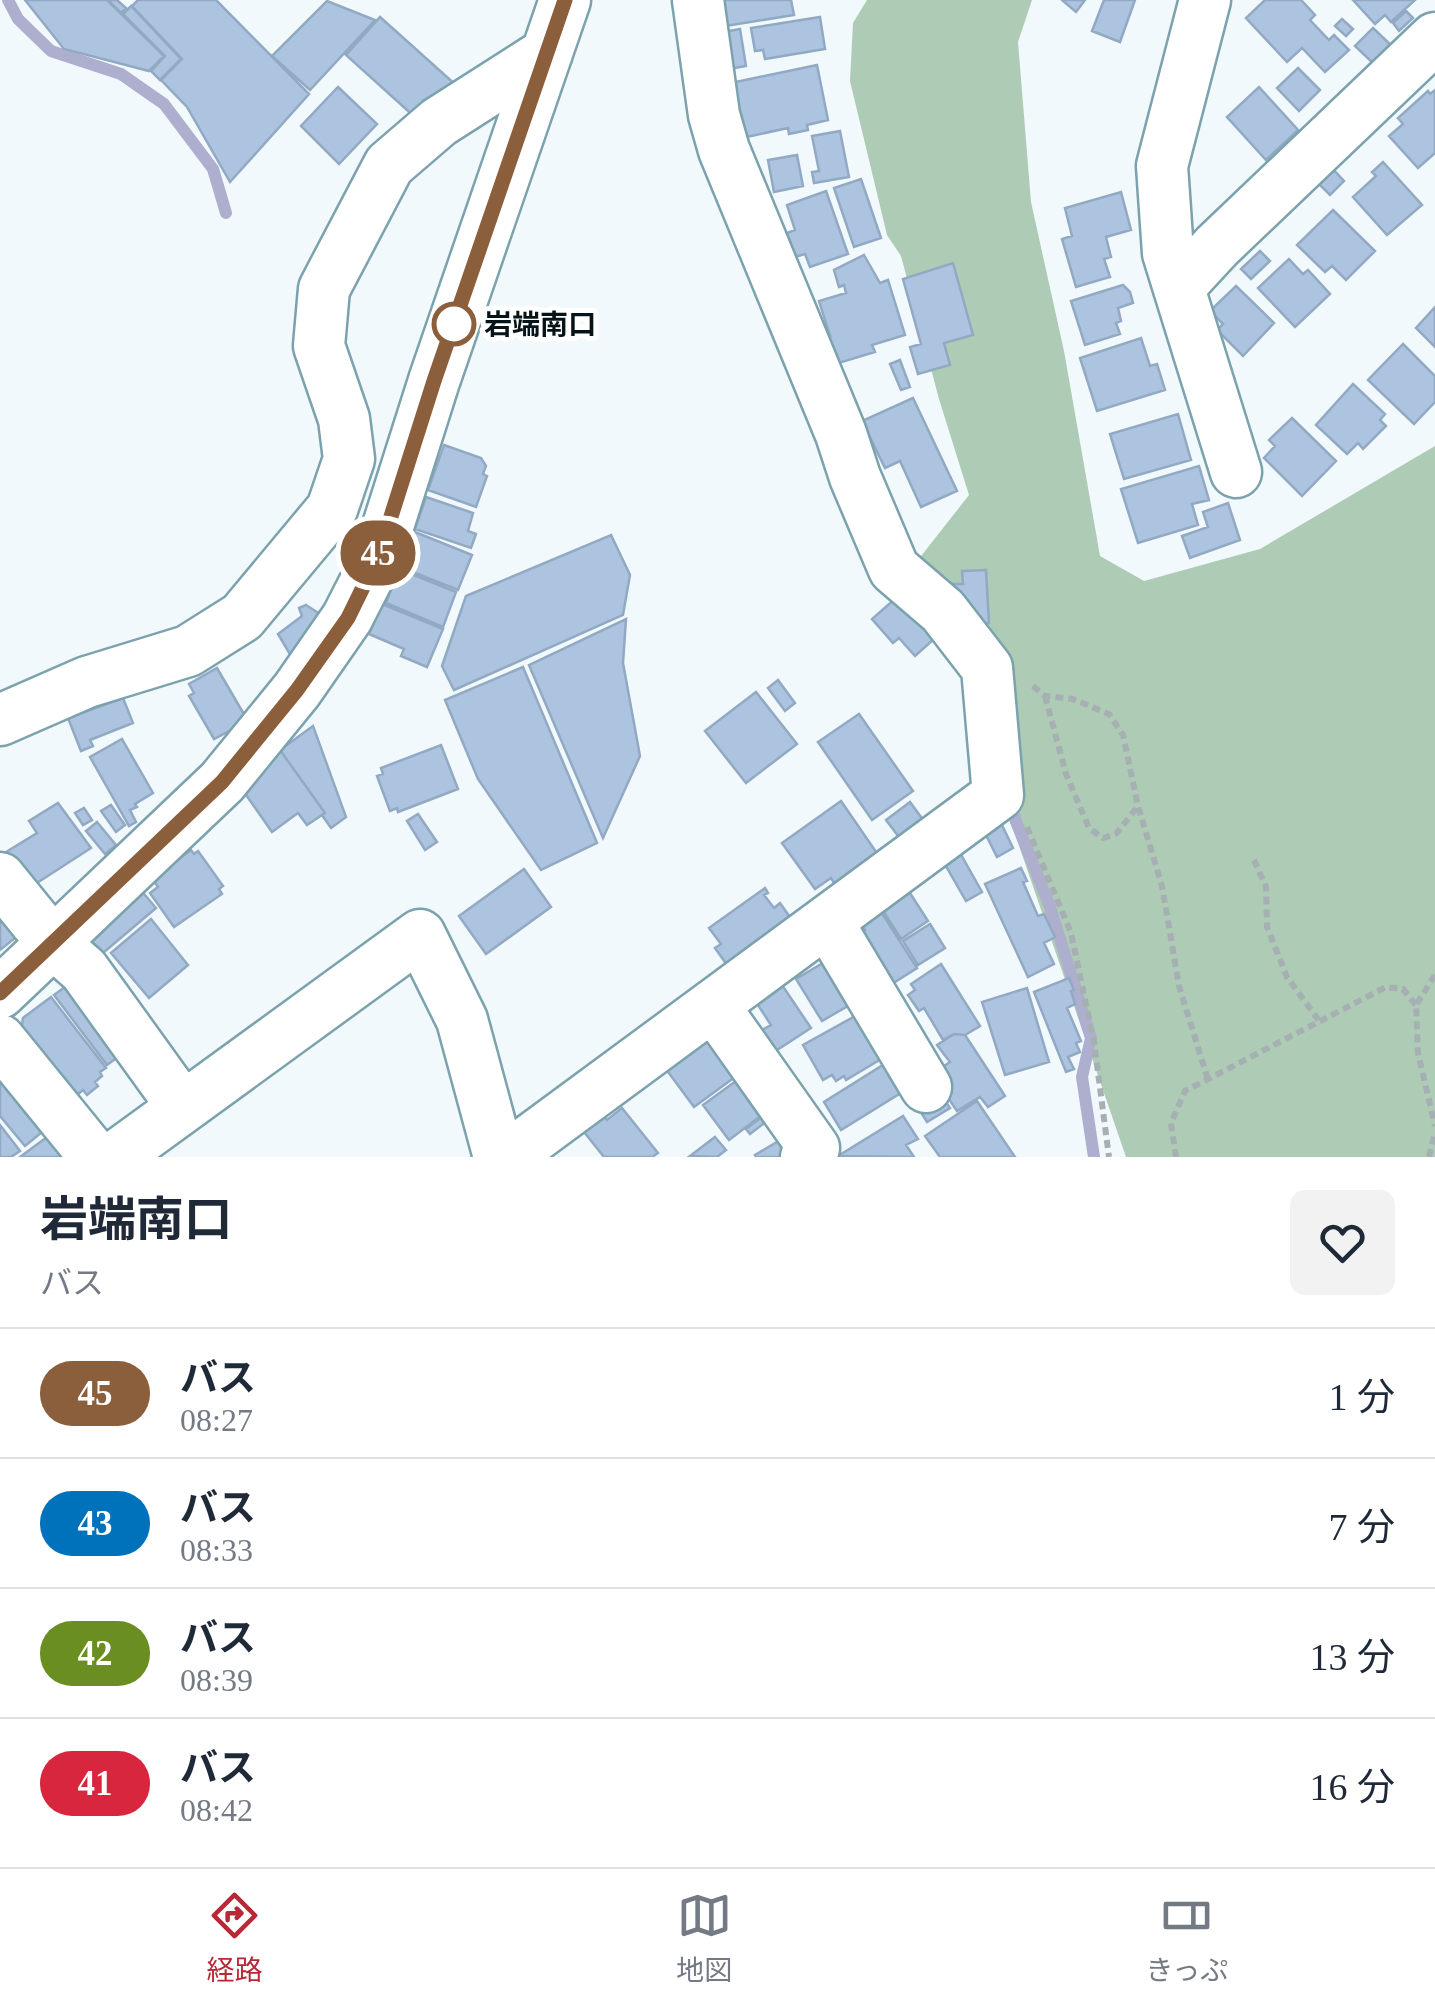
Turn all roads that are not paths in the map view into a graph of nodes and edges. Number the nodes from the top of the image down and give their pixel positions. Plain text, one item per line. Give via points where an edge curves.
1 (565, 0) edge
2 (698, 0) edge
3 (1205, 0) edge
4 (1435, 38) edge
5 (547, 53) junction
6 (1180, 286) junction
7 (1236, 472) dead end
8 (0, 720) edge
9 (0, 878) edge
10 (827, 921) junction
11 (52, 942) junction
12 (0, 993) edge
13 (713, 1005) junction
14 (0, 1040) edge
15 (926, 1088) dead end
16 (182, 1106) junction
17 (558, 1142) edge
18 (95, 1157) edge
19 (115, 1157) edge
20 (499, 1157) edge
21 (507, 1157) edge
22 (806, 1157) edge

1 - 5 street
2 - 10 street via 724,150 894,570 943,612 987,668 998,794
3 - 6 street via 1162,166 1168,254
4 - 6 street
5 - 8 street via 439,122 388,165 324,290 319,346 344,419 349,459 332,509 242,617 188,651 87,682
5 - 11 street via 370,573 348,618 222,782
6 - 7 street
9 - 11 street
10 - 13 street
10 - 15 street
11 - 12 street
11 - 16 street via 84,970
13 - 17 street
13 - 22 street via 814,1148
14 - 18 street
16 - 19 street
16 - 20 street via 420,935 462,1020
17 - 21 street

